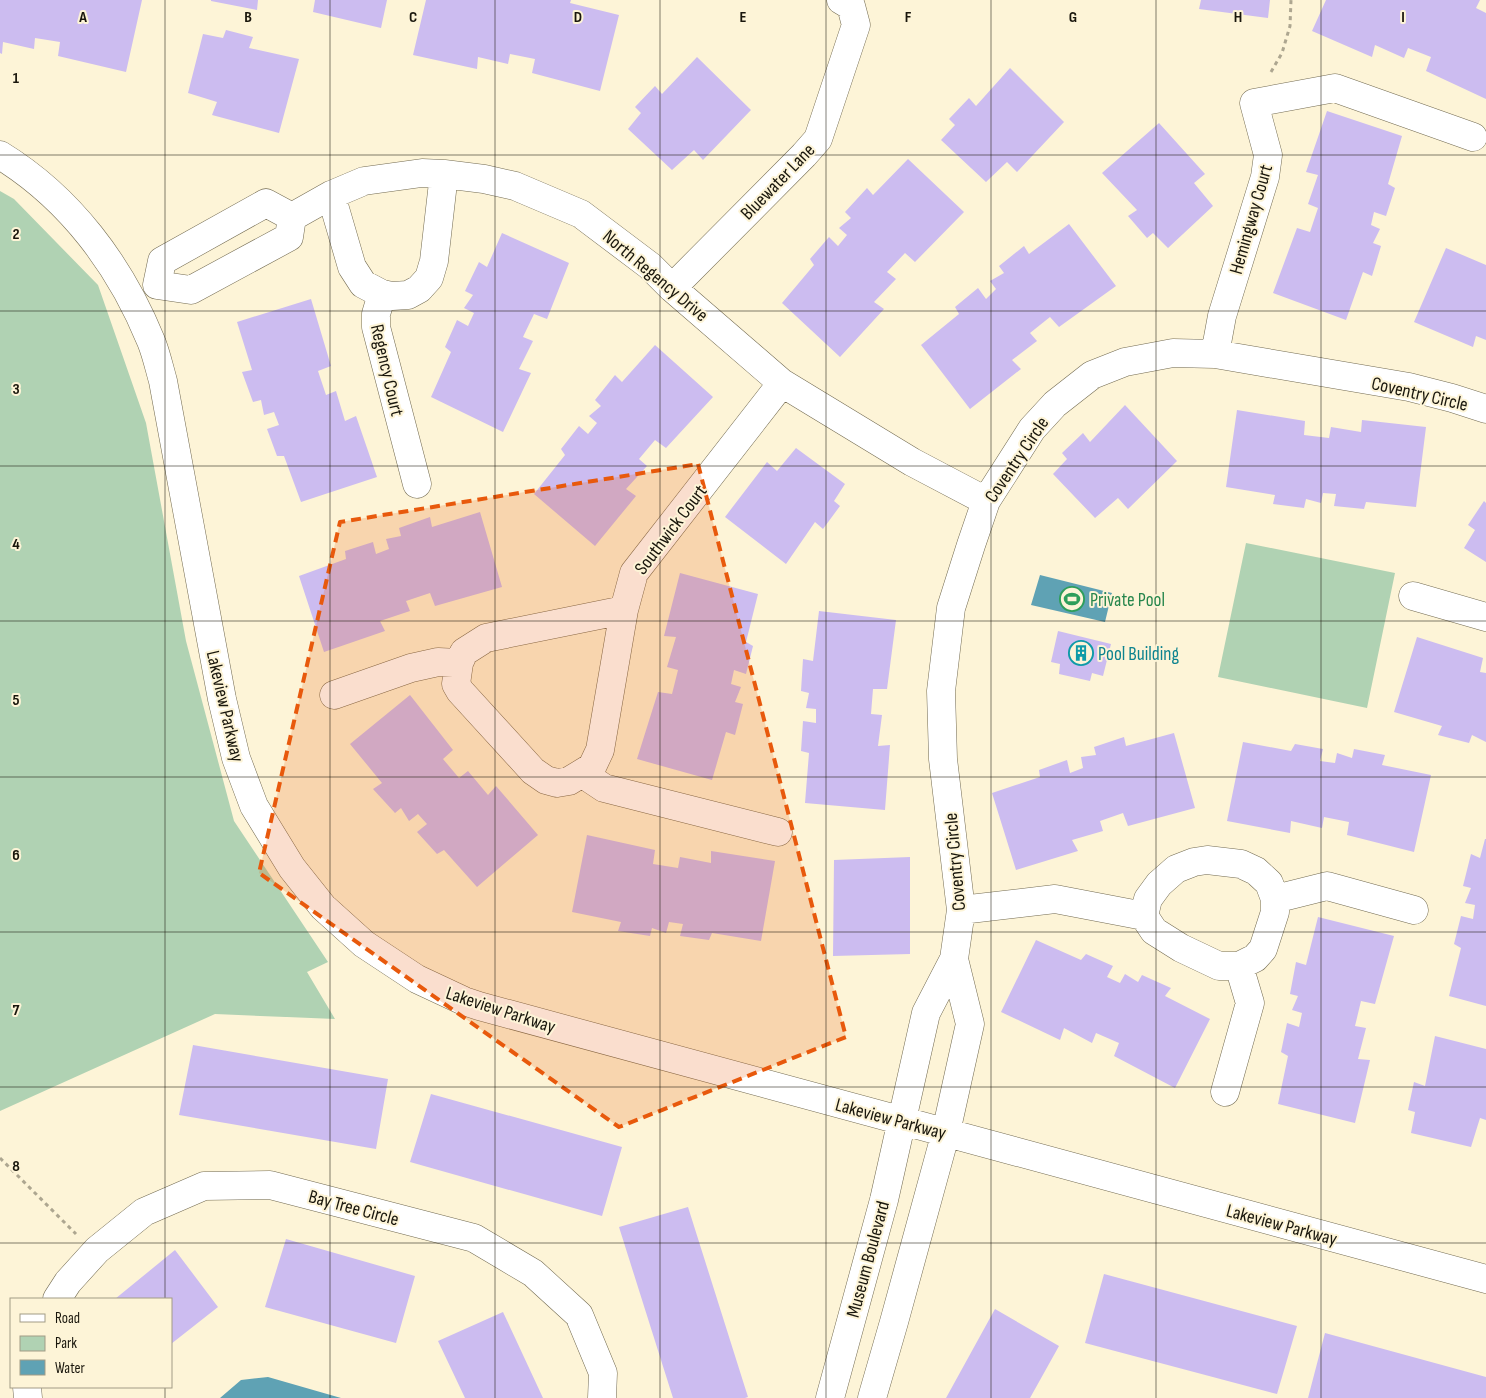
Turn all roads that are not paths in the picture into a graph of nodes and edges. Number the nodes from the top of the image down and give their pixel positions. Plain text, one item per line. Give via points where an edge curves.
1 (841, 0) edge
2 (1472, 137) dead end
3 (0, 155) edge
4 (444, 174) junction
5 (331, 195) junction
6 (292, 217) junction
7 (157, 284) junction
8 (672, 288) junction
9 (382, 294) junction
10 (133, 302) junction
11 (1215, 354) junction
12 (782, 384) junction
13 (1486, 409) edge
14 (417, 484) dead end
15 (986, 500) junction
16 (1412, 596) dead end
17 (624, 610) junction
18 (1486, 617) edge
19 (459, 663) junction
20 (334, 695) dead end
21 (583, 774) junction
22 (778, 832) dead end
23 (1274, 899) junction
24 (961, 910) junction
25 (1414, 910) dead end
26 (1144, 916) junction
27 (954, 959) junction
28 (1239, 966) junction
29 (1225, 1092) dead end
30 (901, 1120) junction
31 (946, 1132) junction
32 (1486, 1280) edge
33 (58, 1298) edge
34 (602, 1398) edge
35 (830, 1398) edge
36 (872, 1398) edge

1 - 8 street, Bluewater Lane via 851,6 856,25 818,139
2 - 11 street, Hemingway Court via 1335,88 1254,103 1268,155 1265,177 1222,316
3 - 10 street, Lakeview Parkway via 51,192 78,220 111,263
4 - 5 street, North Regency Drive via 422,173 364,181
4 - 8 street, North Regency Drive via 515,186 581,214 650,266
4 - 9 street, Regency Court via 434,261 429,278 420,289 408,294
5 - 6 street, North Regency Drive
5 - 9 street via 352,266 363,284
6 - 7 street via 289,237 191,290
6 - 7 street via 266,203 162,261
7 - 10 street
8 - 12 street, North Regency Drive
9 - 14 street, Regency Court via 376,327
10 - 30 street, Lakeview Parkway via 151,342 163,381 222,699 236,758 254,806 292,868 323,907 364,944 417,979 464,1001
11 - 13 street, Coventry Circle via 1409,388
11 - 15 street, Coventry Circle via 1173,353 1125,362 1092,375 1055,404 1032,429
12 - 15 street, North Regency Drive via 912,462
12 - 17 street, Southwick Court via 634,573
15 - 24 street, Coventry Circle via 951,608 941,692 943,759
16 - 18 street
17 - 19 street via 486,638 464,652
17 - 21 street via 600,750 592,766
19 - 20 street via 438,662 411,668
19 - 21 street via 456,684 460,691 533,771 557,783
21 - 22 street via 604,788
23 - 25 street via 1327,886
23 - 26 street via 1269,883 1256,871 1241,864 1207,860 1176,869 1159,884 1148,899
23 - 28 street via 1275,912 1264,949
24 - 26 street via 1055,899
24 - 27 street, Coventry Circle
26 - 28 street via 1154,931 1181,948 1219,966
27 - 30 street, Coventry Circle via 926,1013
27 - 31 street, Coventry Circle via 970,1024
28 - 29 street via 1250,1003
30 - 31 street, Lakeview Parkway
30 - 35 street, Museum Boulevard via 884,1200
31 - 32 street, Lakeview Parkway
31 - 36 street
33 - 34 street, Bay Tree Circle via 97,1250 144,1212 204,1186 270,1185 474,1238 533,1273 579,1315 602,1373

